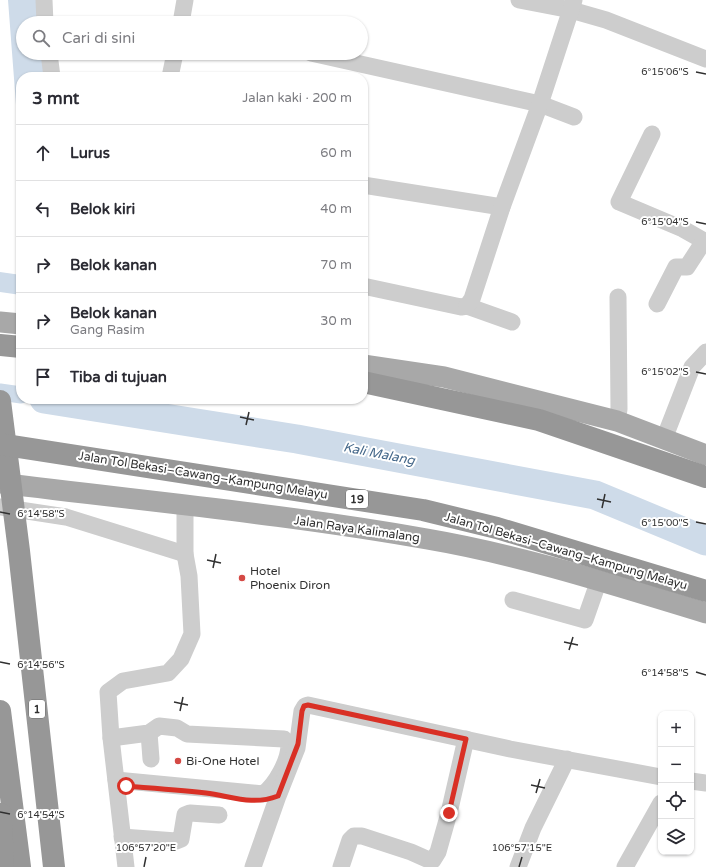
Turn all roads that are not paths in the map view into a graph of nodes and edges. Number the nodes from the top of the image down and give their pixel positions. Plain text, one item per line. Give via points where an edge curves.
1 (44, 0) edge
2 (185, 0) edge
3 (520, 0) edge
4 (573, 5) edge
5 (45, 16) edge
6 (182, 16) edge
7 (706, 59) edge
8 (50, 60) edge
9 (174, 60) edge
10 (342, 60) edge
11 (51, 72) edge
12 (171, 72) edge
13 (540, 104) junction
14 (574, 117) dead end
15 (652, 134) dead end
16 (368, 186) edge
17 (502, 207) junction
18 (705, 241) edge
19 (368, 287) edge
20 (618, 297) dead end
21 (657, 304) dead end
22 (467, 306) junction
23 (0, 322) edge
24 (512, 322) dead end
25 (16, 324) edge
26 (0, 345) edge
27 (16, 347) edge
28 (706, 352) edge
29 (368, 366) edge
30 (368, 383) edge
31 (0, 401) edge
32 (616, 421) junction
33 (664, 439) junction
34 (0, 444) edge
35 (706, 455) edge
36 (706, 478) edge
37 (0, 483) edge
38 (185, 504) junction
39 (0, 507) edge
40 (185, 554) junction
41 (599, 580) junction
42 (706, 592) edge
43 (513, 600) dead end
44 (706, 613) edge
45 (0, 712) edge
46 (150, 733) junction
47 (111, 738) junction
48 (466, 739) junction
49 (151, 759) dead end
50 (567, 759) junction
51 (658, 776) edge
52 (694, 781) edge
53 (116, 783) junction
54 (706, 783) edge
55 (0, 790) edge
56 (278, 796) junction
57 (658, 809) edge
58 (219, 815) dead end
59 (122, 837) junction
60 (3, 867) edge
61 (20, 867) edge
62 (54, 867) edge
63 (126, 867) edge
64 (253, 867) edge
65 (341, 867) edge
66 (518, 867) edge
67 (625, 867) edge

1 - 5 street
2 - 6 street
3 - 4 street
4 - 7 street
4 - 13 street
8 - 11 street
9 - 12 street
10 - 13 street
13 - 14 street
13 - 17 street
15 - 18 street via 619,202
16 - 17 street
17 - 22 street via 472,300
18 - 21 street via 687,267 676,266
19 - 22 street via 461,307
20 - 32 street via 619,409
22 - 24 street
23 - 25 main road
26 - 27 highway
28 - 33 street via 692,367
29 - 32 main road via 444,378
30 - 36 highway via 539,420
31 - 62 highway, 1
32 - 33 main road
33 - 35 main road
34 - 42 highway, Jalan Tol Bekasi–Cawang–Kampung Melayu / 19 via 423,510 497,528
37 - 38 main road, Jalan Raya Kalimalang
38 - 40 street
38 - 41 main road, Jalan Raya Kalimalang via 427,539
39 - 40 street via 66,517
40 - 47 street via 189,576 192,634 181,659 168,673 122,681 108,692
41 - 43 street via 585,620
41 - 44 main road, Jalan Raya Kalimalang
45 - 61 highway
46 - 47 street
46 - 49 street
46 - 53 street via 159,726 177,728 187,734 284,739 289,745 289,750 284,765 263,794
47 - 53 street
48 - 50 street
48 - 56 street via 304,706 298,744
48 - 65 street via 449,813 438,852 433,860 362,836 354,836 350,840
50 - 51 street
50 - 66 street via 533,828
52 - 54 street
53 - 56 street via 255,801 265,801
53 - 59 street
55 - 60 highway
56 - 64 street
57 - 67 street
58 - 59 street via 185,815 181,839 176,841
59 - 63 street

